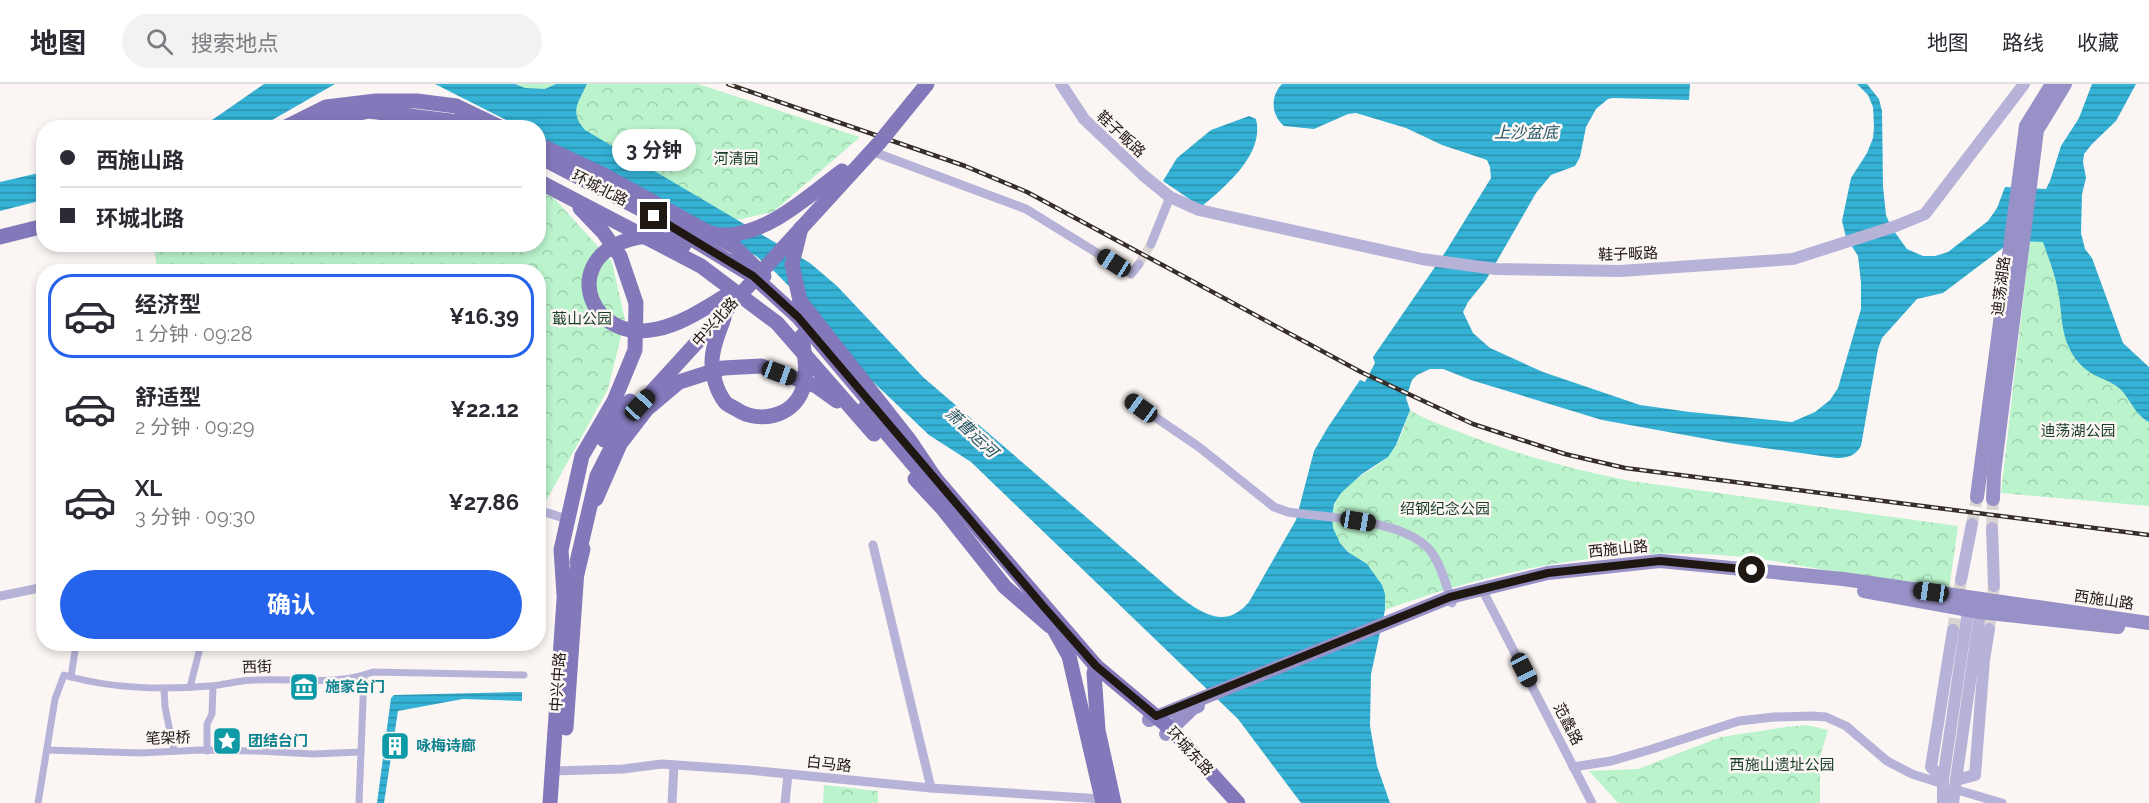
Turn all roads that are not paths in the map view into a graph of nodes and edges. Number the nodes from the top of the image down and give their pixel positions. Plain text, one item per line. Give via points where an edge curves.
1 (915, 84) edge
2 (927, 84) edge
3 (1061, 84) edge
4 (2024, 84) edge
5 (2052, 84) edge
6 (2065, 84) edge
7 (300, 120) edge
8 (326, 120) edge
9 (431, 120) edge
10 (485, 120) edge
11 (546, 148) edge
12 (871, 151) junction
13 (546, 160) edge
14 (546, 160) edge
15 (842, 171) junction
16 (546, 186) edge
17 (570, 197) junction
18 (1170, 197) junction
19 (36, 220) edge
20 (652, 220) junction
21 (0, 228) edge
22 (36, 228) edge
23 (801, 228) junction
24 (0, 237) edge
25 (1151, 244) tunnel mouth
26 (684, 245) junction
27 (1139, 264) dead end
28 (750, 279) junction
29 (728, 301) junction
30 (802, 336) junction
31 (1130, 400) dead end
32 (856, 414) junction
33 (935, 478) junction
34 (1977, 497) tunnel mouth
35 (1993, 500) tunnel mouth
36 (546, 512) edge
37 (567, 519) junction
38 (1972, 524) tunnel mouth
39 (1992, 528) tunnel mouth
40 (873, 545) dead end
41 (572, 561) junction
42 (576, 578) junction
43 (1961, 580) tunnel mouth
44 (1021, 585) junction
45 (1994, 586) tunnel mouth
46 (36, 589) edge
47 (564, 594) junction
48 (1485, 595) junction
49 (0, 596) edge
50 (1447, 602) junction
51 (1974, 607) junction
52 (2149, 623) edge
53 (1056, 628) junction
54 (1989, 629) tunnel mouth
55 (1953, 630) tunnel mouth
56 (2149, 631) edge
57 (74, 651) edge
58 (199, 651) edge
59 (1095, 669) junction
60 (364, 675) junction
61 (524, 675) dead end
62 (68, 676) junction
63 (213, 686) junction
64 (190, 687) junction
65 (164, 688) junction
66 (1192, 705) junction
67 (1153, 718) junction
68 (1169, 732) junction
69 (47, 750) junction
70 (174, 751) junction
71 (207, 751) junction
72 (361, 752) junction
73 (675, 765) junction
74 (1573, 767) junction
75 (557, 771) junction
76 (788, 775) junction
77 (1949, 783) junction
78 (931, 789) junction
79 (1106, 802) edge
80 (38, 803) edge
81 (359, 803) edge
82 (550, 803) edge
83 (561, 803) edge
84 (672, 803) edge
85 (785, 803) edge
86 (1228, 803) edge
87 (1238, 803) edge
88 (1592, 803) edge
89 (1943, 803) edge
90 (1953, 803) edge
91 (2002, 803) edge

1 - 15 main road, 中兴北路
2 - 12 main road, 中兴北路, bridge
3 - 18 street, 鞋子畈路 via 1084,119
4 - 18 street, 鞋子畈路 via 1924,214 1793,258 1620,271 1496,269 1422,260 1199,210
5 - 34 main road, 迪荡湖路 via 2026,126
6 - 35 main road, 迪荡湖路 via 2037,130
7 - 10 main road via 326,107 417,101 456,106
8 - 9 main road via 369,111
11 - 53 main road via 735,246 891,410 929,463 1044,593
12 - 23 main road, 中兴北路, bridge
12 - 27 street via 1026,209 1131,274
13 - 15 main road, bridge via 690,227 724,236 746,232 781,216
14 - 20 main road, 环城北路
15 - 29 main road, 中兴北路, bridge
16 - 17 main road
17 - 32 main road via 701,266 777,323
17 - 37 main road via 620,256 636,303 634,350 614,401 582,456
18 - 25 street
19 - 21 main road
20 - 26 main road, 环城北路, bridge
20 - 28 main road, 环城北路
22 - 24 main road
23 - 29 main road, 中兴北路, bridge
23 - 33 main road, bridge via 792,264 800,301
26 - 28 main road, 环城北路
26 - 29 main road, bridge via 648,237 614,245 598,260 588,286 600,315 615,327 631,332 656,330
28 - 30 main road, 环城东路
28 - 33 main road, 环城东路, bridge via 798,317
29 - 30 main road, bridge via 715,342 714,379 725,402 746,416 768,418 790,408 802,392 807,373
29 - 41 main road, 中兴北路, bridge via 615,416 589,472
30 - 44 main road, 环城东路
31 - 50 street via 1199,447 1274,507 1383,525 1421,540 1434,555
32 - 42 main road via 816,386 761,366 723,368 679,382 647,409 620,444 597,497
32 - 53 main road via 943,509 1005,586
33 - 44 main road, 环城东路
36 - 37 street
37 - 47 main road via 561,550
38 - 43 street
39 - 45 street
40 - 78 street
41 - 42 main road, 中兴中路
41 - 47 main road, 中兴中路
42 - 75 main road, 中兴中路
44 - 53 main road, 环城东路
46 - 49 street
47 - 75 main road, 中兴中路
48 - 50 main road, 西施山路
48 - 51 main road, 西施山路 via 1549,578 1660,566
48 - 74 street, 范蠡路
50 - 51 main road, 西施山路 via 1548,573 1660,561 1843,579
50 - 66 main road, 西施山路
51 - 52 main road, 西施山路
51 - 56 main road, 西施山路
51 - 77 street
53 - 59 main road, 环城东路
53 - 79 main road via 1069,656
54 - 77 street via 1975,775
55 - 77 street via 1931,766
57 - 62 street
58 - 64 street
59 - 67 main road, 环城东路
59 - 79 main road
60 - 61 street, 西街
60 - 63 street, 西街 via 331,681 255,680
60 - 72 street
62 - 65 street, 西街 via 91,682
62 - 69 street via 55,699
63 - 64 street, 西街
63 - 71 street
64 - 65 street, 西街
65 - 70 street
66 - 67 main road, 西施山路
66 - 68 main road, 西施山路
67 - 68 main road, 环城东路
68 - 86 main road, 环城东路
68 - 87 main road, 环城东路
69 - 70 street, 笔架桥
69 - 80 street
70 - 71 street, 笔架桥
71 - 72 street, 笔架桥
72 - 81 street
73 - 75 street, 白马路
73 - 76 street, 白马路
73 - 84 street
74 - 77 street via 1611,761 1739,721 1812,716 1846,726 1887,760 1912,774
74 - 88 street, 范蠡路
75 - 82 main road, 中兴中路
75 - 83 main road, 中兴中路
76 - 78 street, 白马路
76 - 85 street
77 - 89 street
77 - 90 street
77 - 91 street
78 - 79 street, 白马路

